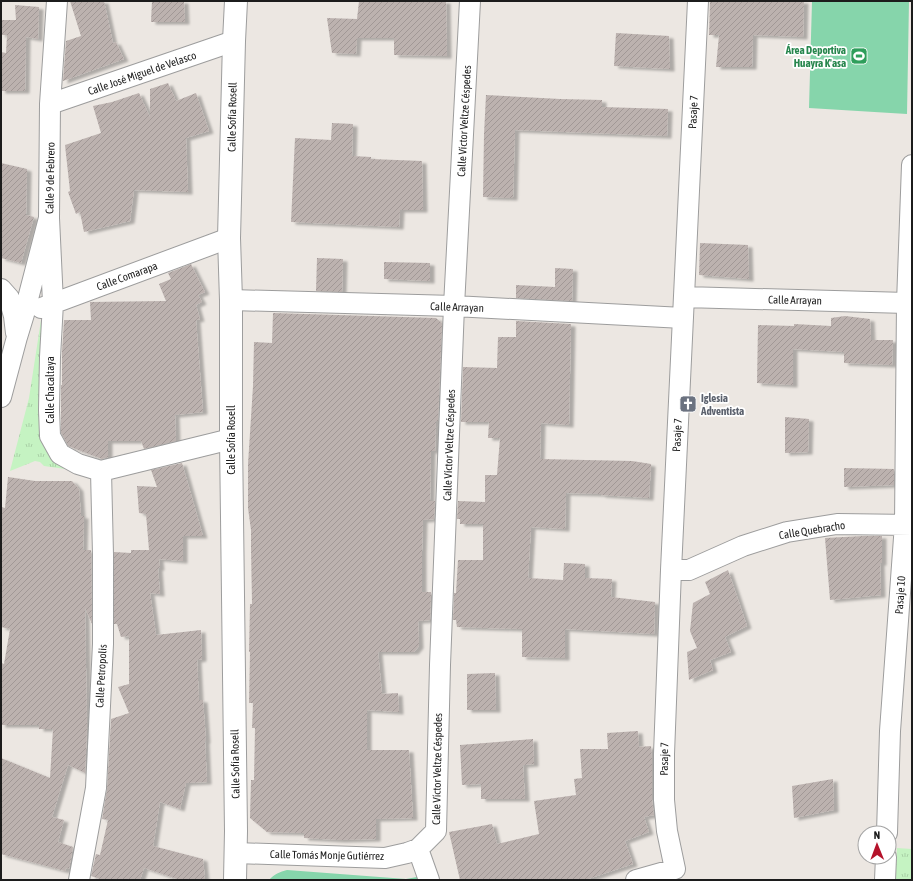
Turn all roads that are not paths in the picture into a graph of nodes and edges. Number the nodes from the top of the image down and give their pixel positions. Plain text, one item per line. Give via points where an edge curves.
1 (57, 1) edge
2 (236, 1) edge
3 (470, 1) edge
4 (698, 1) edge
5 (234, 41) junction
6 (50, 104) junction
7 (912, 165) edge
8 (49, 218) junction
9 (229, 238) junction
10 (1, 289) edge
11 (684, 297) junction
12 (231, 300) junction
13 (53, 303) junction
14 (907, 303) junction
15 (454, 306) junction
16 (24, 314) junction
17 (683, 318) junction
18 (17, 337) junction
19 (1, 397) edge
20 (231, 439) junction
21 (101, 471) junction
22 (908, 524) edge
23 (671, 570) junction
24 (887, 825) edge
25 (418, 849) junction
26 (236, 853) junction
27 (886, 865) edge
28 (79, 880) edge
29 (235, 880) edge
30 (429, 880) edge
31 (636, 880) edge
32 (885, 880) edge

1 - 6 street, Calle 9 de Febrero
2 - 5 street, Calle Sofía Rosell
3 - 15 street, Calle Víctor Veltze Céspedes
4 - 11 street, Pasaje 7
5 - 6 street, Calle José Miguel de Velasco
5 - 9 street, Calle Sofía Rosell
6 - 8 street, Calle 9 de Febrero
7 - 14 street, Pasaje 10
8 - 13 street, Calle Chacaltaya
8 - 16 street, Calle 9 de Febrero
9 - 12 street, Calle Sofía Rosell
9 - 13 street, Calle Comarapa
10 - 18 street via 9,298
11 - 14 street, Calle Arrayan
11 - 17 street, Pasaje 7
12 - 15 street, Calle Arrayan
12 - 20 street, Calle Sofía Rosell
13 - 16 street, Calle Comarapa
13 - 21 street, Calle Chacaltaya via 50,436 60,454 78,464
14 - 22 street, Pasaje 10
15 - 17 street, Calle Arrayan
15 - 25 street, Calle Víctor Veltze Céspedes via 436,831
16 - 18 street, Calle 9 de Febrero
17 - 23 street, Pasaje 7
18 - 19 street, Calle 9 de Febrero
20 - 21 street
20 - 26 street, Calle Sofía Rosell
21 - 28 street, Calle Petropolis via 103,644 96,788
22 - 23 street, Calle Quebracho via 838,524 787,532 743,546 689,570
22 - 24 street, Pasaje 10 via 890,731
23 - 31 street, Pasaje 7 via 664,800 666,831 674,869
25 - 26 street, Calle Tomás Monje Gutiérrez via 385,858
25 - 30 street
26 - 29 street, Calle Sofía Rosell
27 - 32 street

